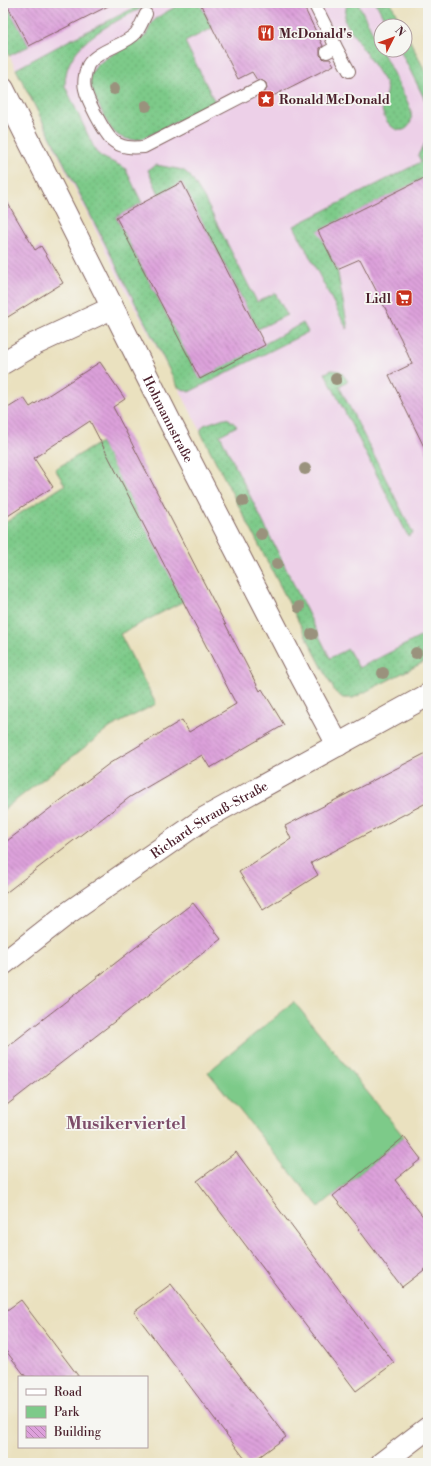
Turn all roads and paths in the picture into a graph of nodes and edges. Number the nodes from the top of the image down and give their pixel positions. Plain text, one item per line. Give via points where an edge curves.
1 (315, 5) dead end
2 (146, 14) dead end
3 (349, 71) dead end
4 (260, 87) dead end
5 (3, 89) edge
6 (112, 308) junction
7 (3, 363) edge
8 (428, 695) edge
9 (338, 745) junction
10 (3, 964) edge
11 (425, 1437) edge
12 (382, 1463) edge

1 - 3 lane via 331,50
2 - 4 lane via 136,34 102,53 89,64 84,76 85,90 104,131 113,140 123,146 144,147
5 - 6 street, Hohmannstraße
6 - 7 street via 36,344
6 - 9 street, Hohmannstraße
8 - 9 street, Richard-Strauß-Straße
9 - 10 street, Richard-Strauß-Straße via 205,818 68,913
11 - 12 street

